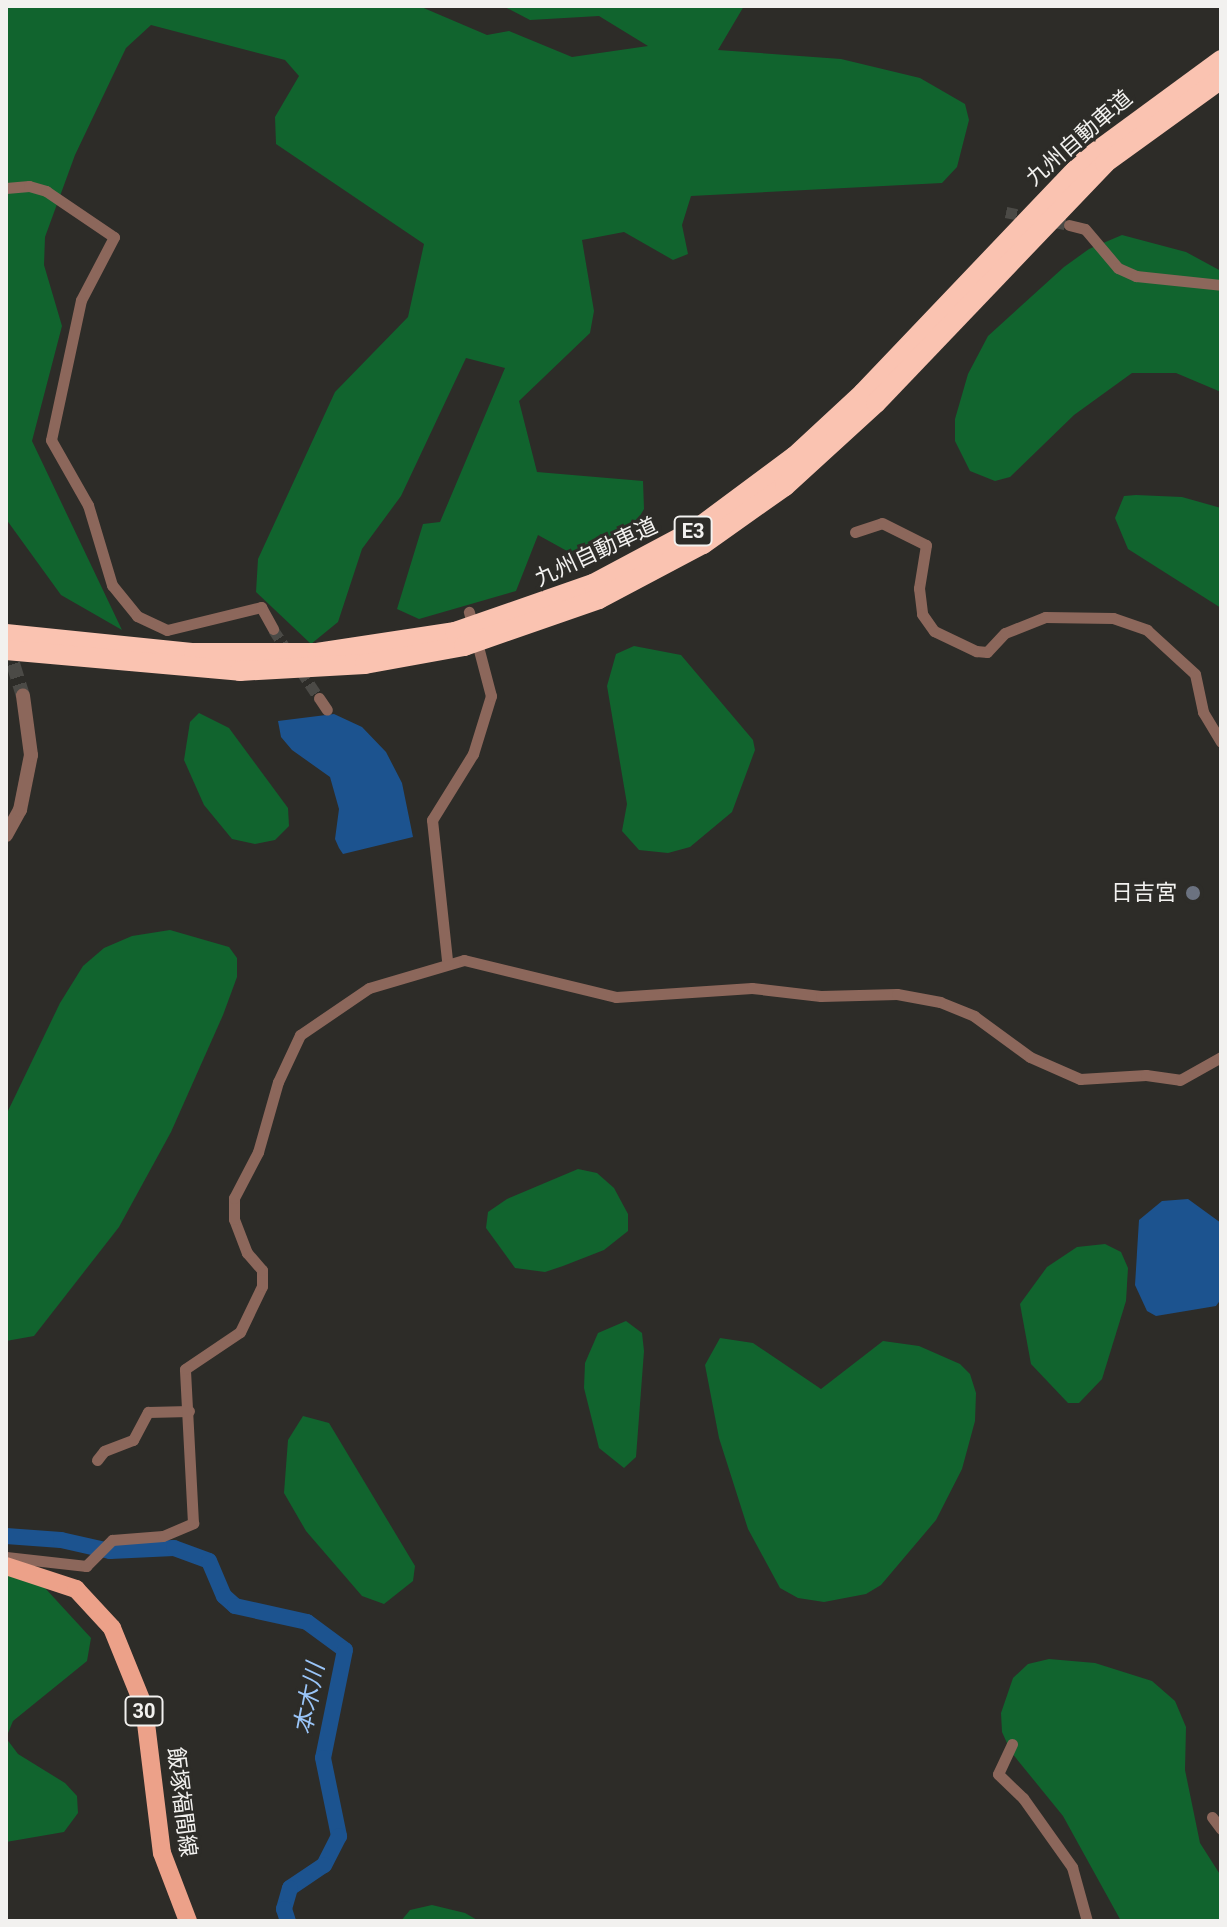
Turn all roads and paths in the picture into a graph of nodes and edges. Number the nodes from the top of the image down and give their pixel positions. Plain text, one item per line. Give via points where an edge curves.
1 (1221, 60) edge
2 (1221, 79) edge
3 (6, 188) edge
4 (1069, 225) tunnel mouth
5 (1221, 285) edge
6 (855, 532) dead end
7 (469, 612) dead end
8 (273, 629) tunnel mouth
9 (6, 634) edge
10 (6, 650) edge
11 (23, 696) tunnel mouth
12 (319, 698) tunnel mouth
13 (327, 710) dead end
14 (1221, 742) edge
15 (6, 835) edge
16 (447, 960) junction
17 (1221, 1057) edge
18 (189, 1411) junction
19 (97, 1460) dead end
20 (6, 1557) edge
21 (6, 1566) edge
22 (1012, 1744) dead end
23 (1212, 1817) dead end
24 (1221, 1829) edge
25 (188, 1921) edge
26 (1087, 1921) edge

1 - 9 highway, 九州自動車道 / E3 via 1127,124 1056,187 863,393 795,456 698,528 593,584 455,632 317,653 194,653
2 - 10 highway, 九州自動車道 / E3 via 1105,163 876,403 785,486 703,544 599,599 464,646 340,667 240,671
3 - 8 street via 46,191 114,237 81,300 51,440 88,505 112,585 137,616 167,630 261,607
4 - 5 street via 1085,229 1118,268 1136,276
6 - 14 street via 882,523 926,545 919,588 922,614 934,631 976,651 987,652 1005,633 1045,617 1113,618 1147,630 1195,674 1201,705
7 - 16 street via 491,696 486,725 432,820
11 - 15 street via 31,755 20,810
12 - 13 street
16 - 17 street via 616,997 752,988 821,996 915,997 974,1016 1030,1057 1080,1079 1146,1075 1180,1080
16 - 18 street via 369,988 300,1035 278,1082 258,1152 234,1198 234,1219 247,1253 262,1270 262,1286 240,1332 185,1369
18 - 19 street via 148,1412 133,1440 104,1451
18 - 20 street via 193,1523 179,1533 112,1540 86,1566
21 - 25 main road, 飯塚福間線 / 30 via 76,1589 112,1628 144,1707 162,1853
22 - 26 street via 998,1774 1023,1798 1072,1867
23 - 24 street

